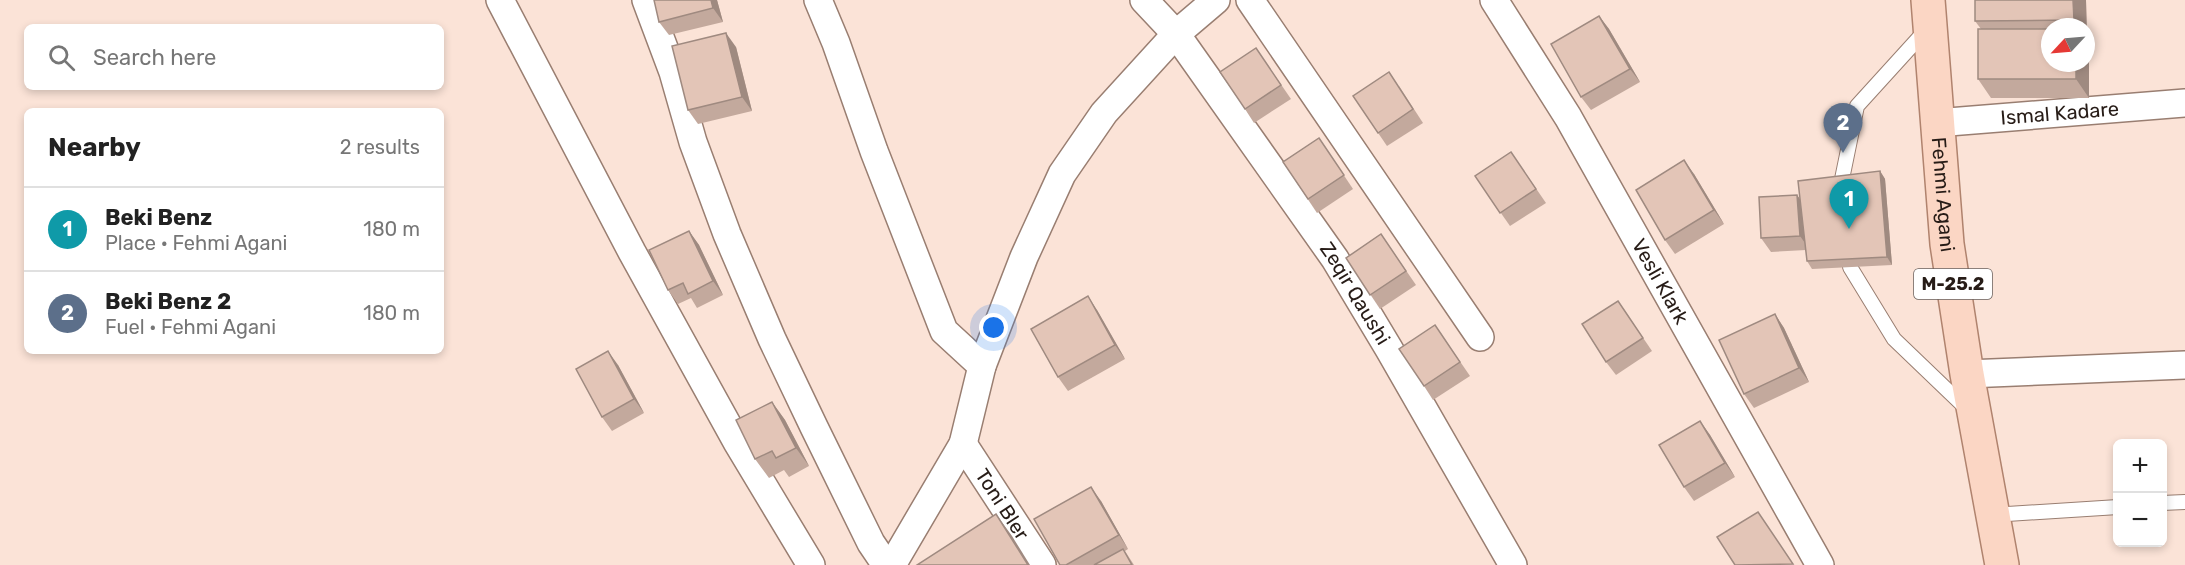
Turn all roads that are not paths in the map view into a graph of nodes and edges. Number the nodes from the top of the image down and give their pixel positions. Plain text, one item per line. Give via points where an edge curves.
1 (500, 0) edge
2 (646, 0) edge
3 (818, 0) edge
4 (1144, 0) edge
5 (1216, 0) edge
6 (1250, 0) edge
7 (1494, 0) edge
8 (1929, 13) edge
9 (1176, 34) junction
10 (2185, 103) edge
11 (1936, 123) junction
12 (1841, 184) edge
13 (1850, 267) edge
14 (1480, 337) dead end
15 (2185, 365) edge
16 (982, 366) junction
17 (1967, 374) junction
18 (1975, 416) junction
19 (963, 444) junction
20 (2185, 502) edge
21 (2167, 503) edge
22 (2113, 507) edge
23 (1992, 515) junction
24 (811, 565) edge
25 (886, 565) edge
26 (892, 565) edge
27 (1042, 565) edge
28 (1513, 565) edge
29 (1820, 565) edge
30 (2001, 565) edge

1 - 24 street via 632,252 737,442
2 - 25 street via 727,234 814,427 871,543
3 - 16 street via 944,331
4 - 9 street, Zeqir Qaushi
5 - 9 street
6 - 14 street
7 - 29 street, Vesli Klark via 1568,117
8 - 11 main road, Fehmi Agani / M-25.2
8 - 12 lane via 1857,106
9 - 16 street via 1104,113 1062,174 1024,257
9 - 28 street, Zeqir Qaushi via 1335,259
10 - 11 street, Ismal Kadare
11 - 17 main road, Fehmi Agani / M-25.2 via 1947,244
13 - 18 lane via 1894,339
15 - 17 street
16 - 19 street
17 - 18 main road, Fehmi Agani / M-25.2
18 - 23 main road, Fehmi Agani / M-25.2
19 - 26 street
19 - 27 street, Toni Bler
20 - 21 lane
22 - 23 lane
23 - 30 main road, Fehmi Agani / M-25.2

